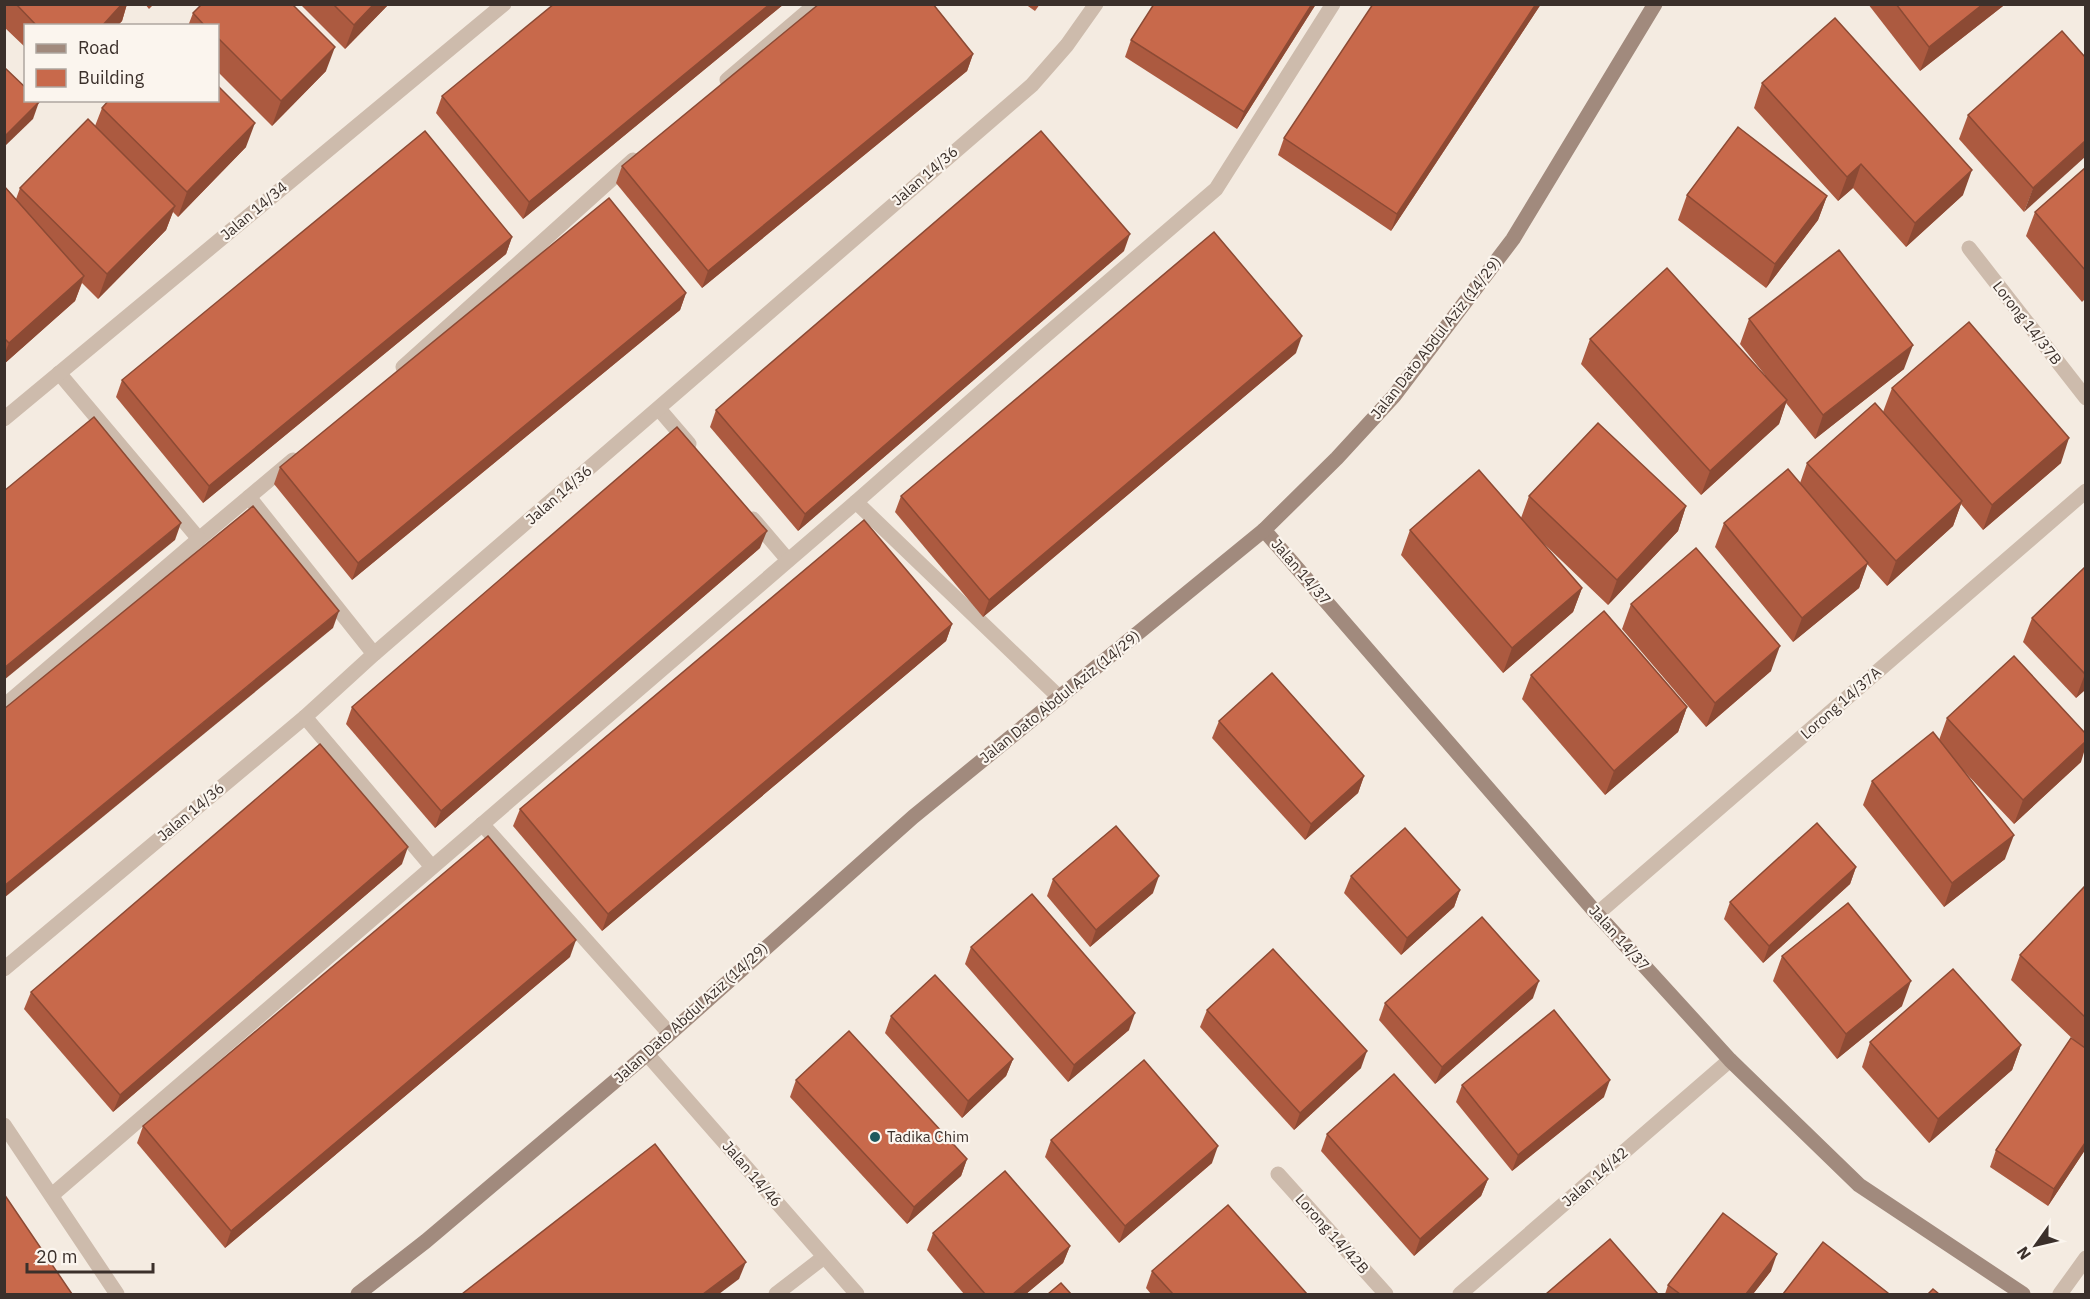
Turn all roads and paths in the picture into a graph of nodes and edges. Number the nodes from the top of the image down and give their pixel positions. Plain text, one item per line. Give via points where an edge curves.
1 (504, 4) edge
2 (816, 4) edge
3 (1096, 4) edge
4 (1333, 4) edge
5 (1655, 4) edge
6 (719, 87) edge
7 (648, 147) edge
8 (1969, 248) dead end
9 (59, 372) junction
10 (390, 378) edge
11 (2085, 398) edge
12 (659, 409) junction
13 (4, 419) edge
14 (302, 452) edge
15 (697, 453) edge
16 (2085, 491) edge
17 (249, 497) junction
18 (856, 502) junction
19 (743, 506) edge
20 (1264, 530) junction
21 (199, 539) junction
22 (788, 560) junction
23 (374, 654) junction
24 (1060, 698) junction
25 (4, 706) edge
26 (305, 717) junction
27 (482, 824) junction
28 (432, 867) junction
29 (1597, 914) junction
30 (4, 969) edge
31 (669, 1033) junction
32 (647, 1054) junction
33 (1730, 1060) junction
34 (4, 1125) edge
35 (1278, 1174) dead end
36 (52, 1196) junction
37 (824, 1257) junction
38 (2085, 1258) edge
39 (117, 1294) edge
40 (358, 1294) edge
41 (776, 1294) edge
42 (857, 1294) edge
43 (1386, 1294) edge
44 (1460, 1294) edge
45 (2023, 1294) edge
46 (2060, 1294) edge

1 - 9 street, Jalan 14/34
2 - 6 street
3 - 12 street, Jalan 14/36 via 1032,85
4 - 18 street via 1216,189
5 - 20 street, Jalan Dato Abdul Aziz (14/29) via 1513,239 1394,396
7 - 10 street
8 - 11 street, Lorong 14/37B
9 - 13 street, Jalan 14/34
9 - 21 street
12 - 15 street
12 - 23 street, Jalan 14/36
14 - 17 street
16 - 29 street, Lorong 14/37A
17 - 21 street
17 - 23 street
18 - 22 street
18 - 24 street
19 - 22 street
20 - 24 street, Jalan Dato Abdul Aziz (14/29)
20 - 29 street, Jalan 14/37
21 - 25 street
22 - 27 street
23 - 26 street, Jalan 14/36
24 - 31 street, Jalan Dato Abdul Aziz (14/29) via 913,817
26 - 28 street
26 - 30 street, Jalan 14/36
27 - 28 street
27 - 31 street
28 - 36 street
29 - 33 street, Jalan 14/37
31 - 32 street, Jalan Dato Abdul Aziz (14/29)
32 - 37 street, Jalan 14/46
32 - 40 street, Jalan Dato Abdul Aziz (14/29)
33 - 44 street, Jalan 14/42
33 - 45 street, Jalan 14/37 via 1859,1185
34 - 36 street
35 - 43 street, Lorong 14/42B
36 - 39 street
37 - 41 street
37 - 42 street, Jalan 14/46
38 - 46 street

